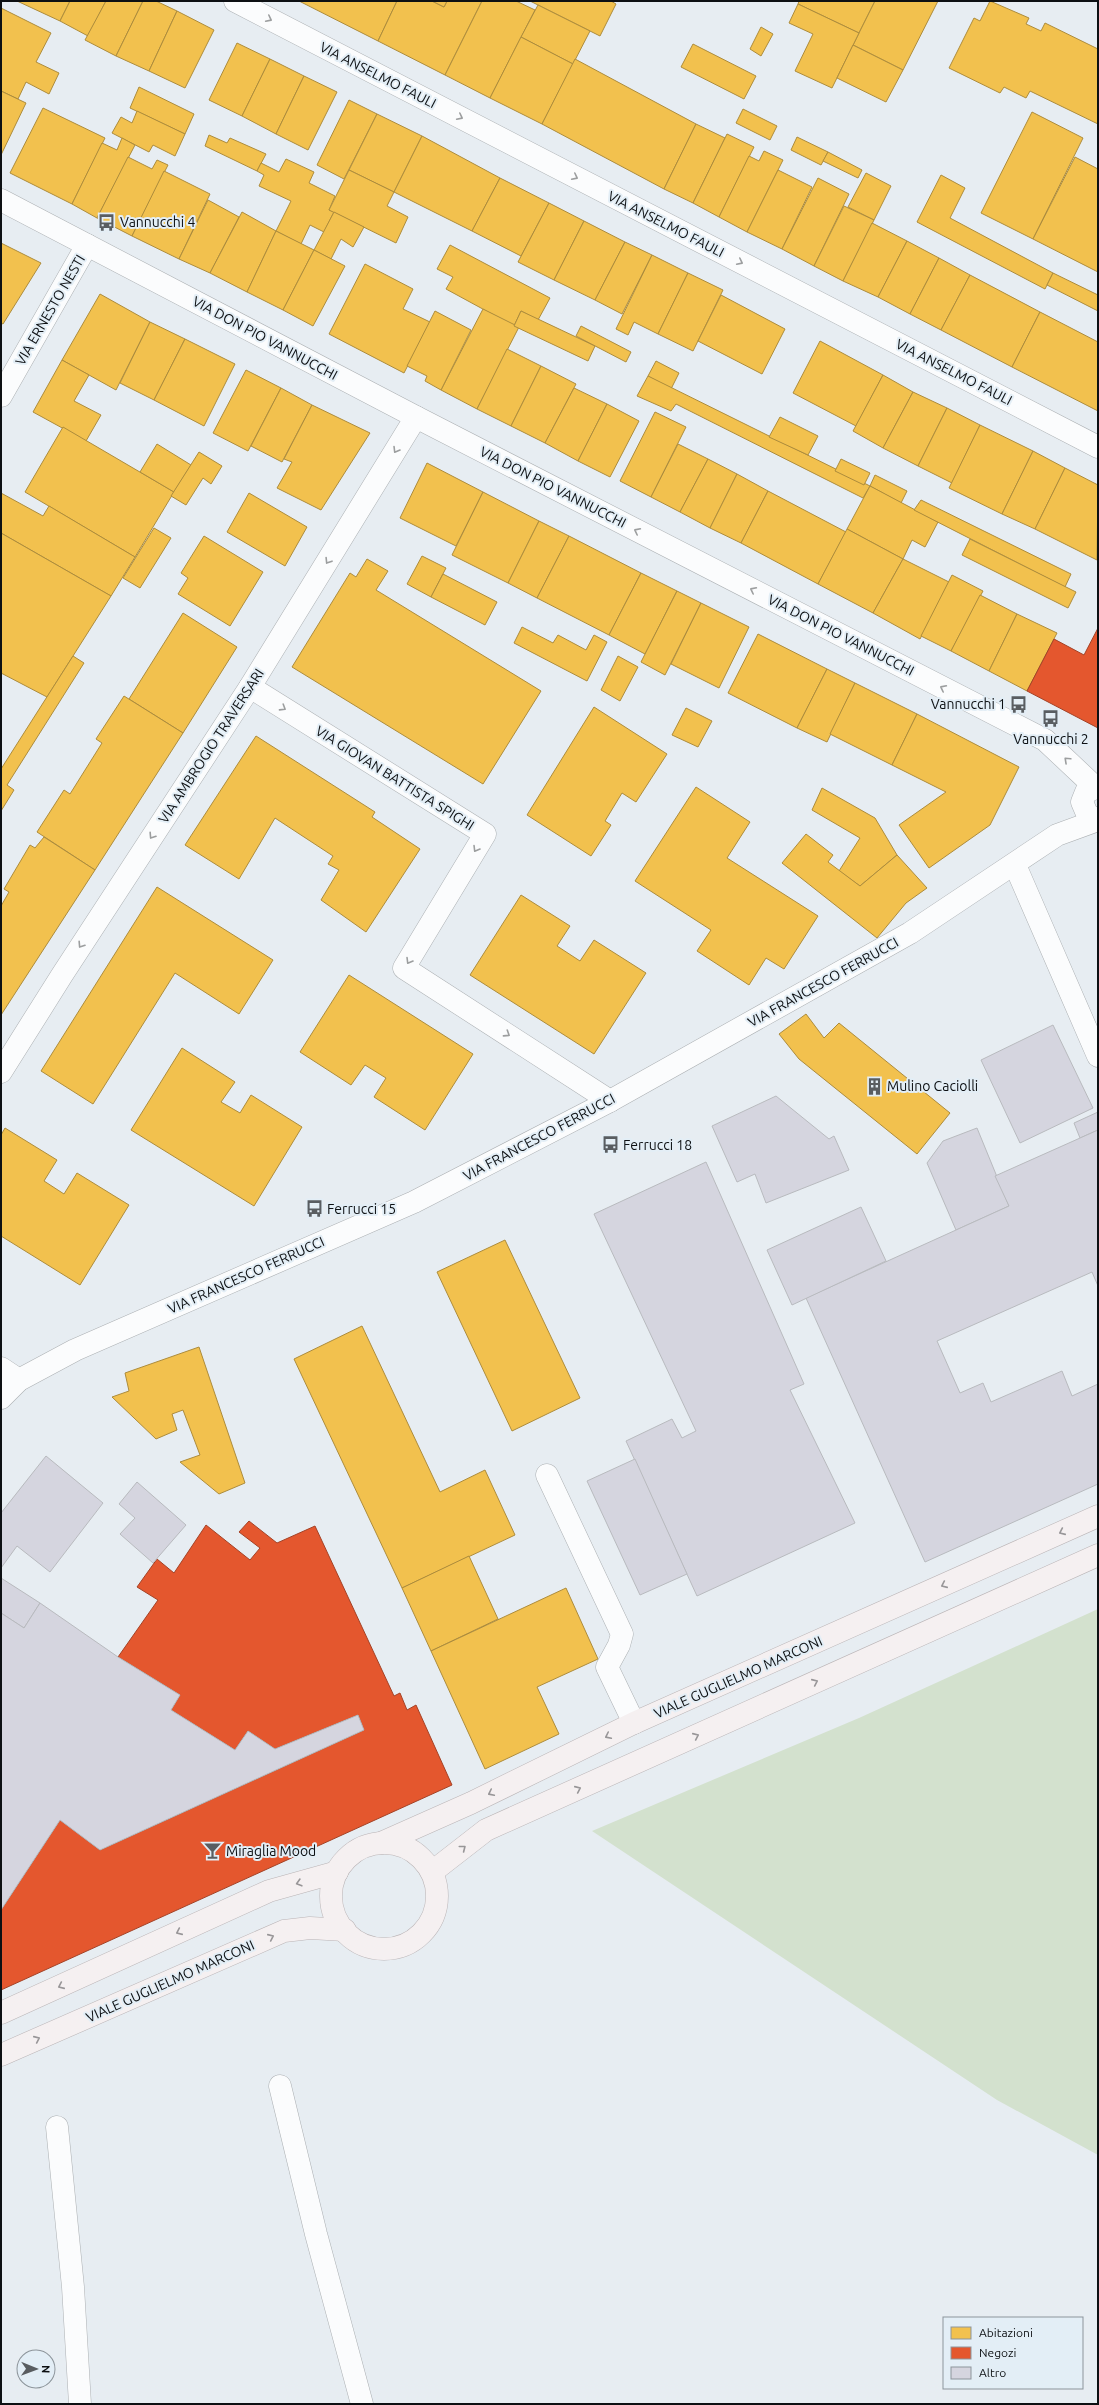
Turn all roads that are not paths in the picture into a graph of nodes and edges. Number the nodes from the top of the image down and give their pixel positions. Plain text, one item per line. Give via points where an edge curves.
1 (235, 1) edge
2 (1, 200) edge
3 (87, 245) junction
4 (1, 396) edge
5 (416, 417) junction
6 (1098, 447) edge
7 (250, 687) junction
8 (1092, 790) edge
9 (1098, 819) edge
10 (1057, 835) junction
11 (1015, 866) junction
12 (1098, 1056) edge
13 (1, 1072) edge
14 (610, 1100) junction
15 (1, 1368) edge
16 (19, 1380) junction
17 (1, 1398) edge
18 (547, 1475) dead end
19 (1098, 1516) edge
20 (1095, 1558) edge
21 (634, 1723) junction
22 (381, 1843) junction
23 (337, 1872) junction
24 (432, 1872) junction
25 (345, 1930) junction
26 (1, 2013) edge
27 (1, 2055) edge
28 (280, 2086) dead end
29 (57, 2127) dead end
30 (80, 2404) edge
31 (362, 2404) edge

1 -> 6 street, VIA ANSELMO FAULI
2 - 3 street, VIA DON PIO VANNUCCHI
3 - 4 street, VIA ERNESTO NESTI
3 - 5 street, VIA DON PIO VANNUCCHI
5 -> 7 street, VIA AMBROGIO TRAVERSARI
8 -> 5 street, VIA DON PIO VANNUCCHI via 1045,740
7 -> 13 street, VIA AMBROGIO TRAVERSARI
7 -> 14 street, VIA GIOVAN BATTISTA SPIGHI via 485,834 404,968
8 - 9 street, VIA FRANCESCO FERRUCCI via 1085,812 1088,816
8 - 10 street, VIA FRANCESCO FERRUCCI
9 - 10 street, VIA FRANCESCO FERRUCCI
10 - 11 street, VIA FRANCESCO FERRUCCI
11 - 12 street
11 - 14 street, VIA FRANCESCO FERRUCCI via 910,934
14 - 16 street, VIA FRANCESCO FERRUCCI via 414,1202 76,1350
15 - 16 street
16 - 17 street, VIA FRANCESCO FERRUCCI
18 - 21 street via 622,1634 607,1667
19 -> 21 main road, VIALE GUGLIELMO MARCONI
24 -> 20 main road via 486,1830
21 -> 22 main road, VIALE GUGLIELMO MARCONI via 465,1806
22 - 23 main road, VIALE GUGLIELMO MARCONI via 364,1846 348,1858
22 - 24 main road, VIALE GUGLIELMO MARCONI via 404,1846 418,1855
23 - 25 main road, VIALE GUGLIELMO MARCONI via 331,1891 333,1908 339,1924
23 -> 26 main road via 269,1891
24 - 25 main road, VIALE GUGLIELMO MARCONI via 437,1892 432,1920 425,1930 409,1943 392,1948 370,1947 350,1937
27 -> 25 main road, VIALE GUGLIELMO MARCONI via 284,1931 310,1928
28 - 31 street via 316,2234
29 - 30 street via 73,2287

